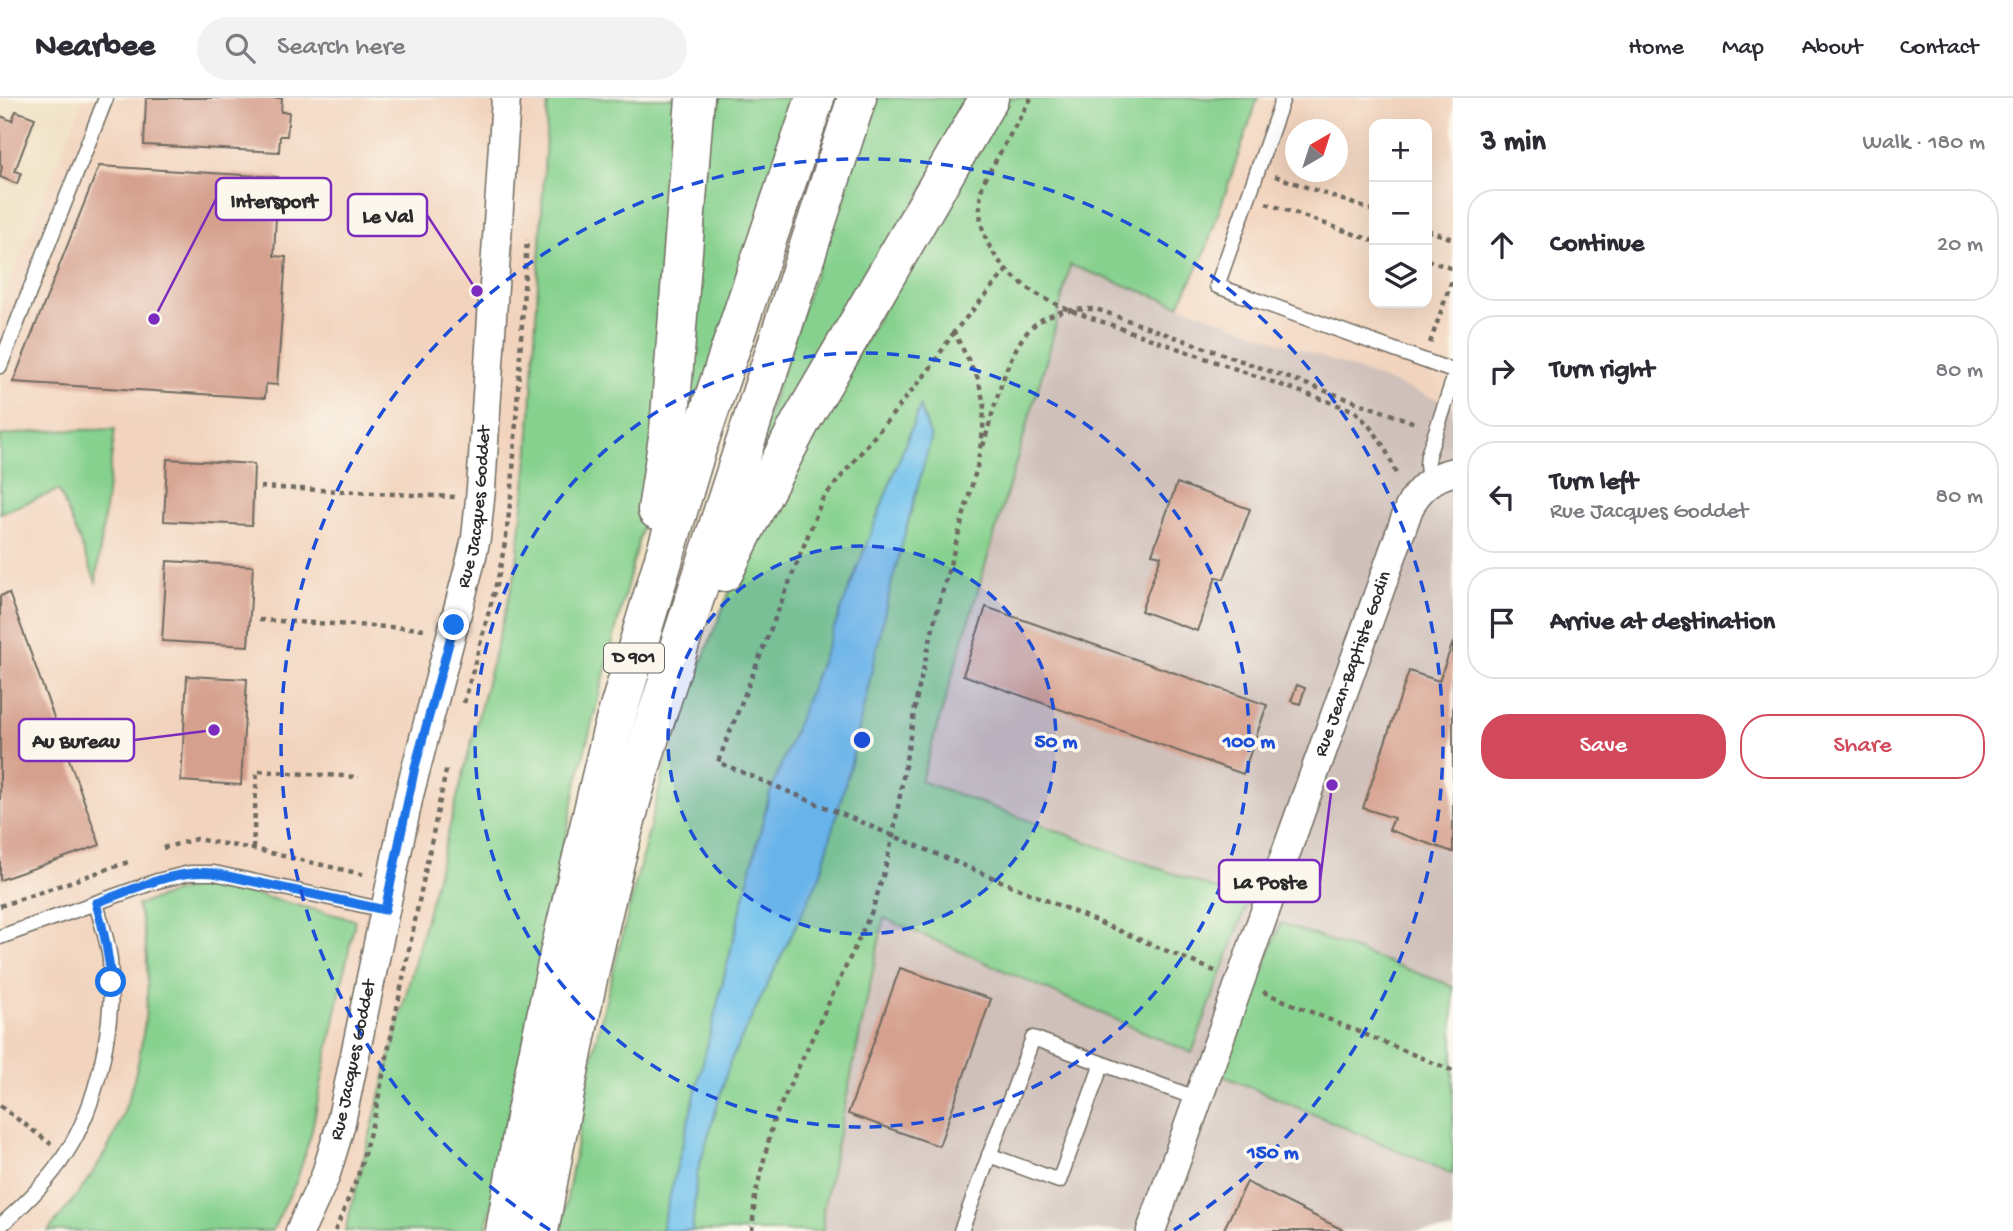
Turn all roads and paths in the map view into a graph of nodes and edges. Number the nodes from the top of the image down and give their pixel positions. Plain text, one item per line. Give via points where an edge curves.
1 (106, 98) edge
2 (506, 98) edge
3 (695, 98) edge
4 (815, 98) edge
5 (857, 98) edge
6 (989, 98) edge
7 (1031, 98) edge
8 (1283, 98) edge
9 (1258, 170) junction
10 (1248, 196) junction
11 (1369, 209) edge
12 (1432, 232) edge
13 (1369, 239) edge
14 (1453, 239) edge
15 (1432, 262) edge
16 (1453, 269) edge
17 (1007, 270) junction
18 (1453, 277) edge
19 (1069, 310) junction
20 (954, 332) junction
21 (1424, 360) junction
22 (0, 366) edge
23 (1453, 370) edge
24 (1453, 381) edge
25 (1436, 431) junction
26 (977, 467) junction
27 (1441, 477) edge
28 (260, 487) dead end
29 (459, 505) dead end
30 (1409, 508) junction
31 (258, 620) dead end
32 (425, 642) dead end
33 (652, 730) junction
34 (611, 736) junction
35 (359, 777) dead end
36 (892, 836) junction
37 (163, 848) dead end
38 (253, 849) junction
39 (131, 861) dead end
40 (96, 903) junction
41 (0, 906) edge
42 (371, 908) junction
43 (0, 937) edge
44 (1240, 982) junction
45 (1102, 1064) junction
46 (1453, 1072) edge
47 (1198, 1099) junction
48 (0, 1106) edge
49 (66, 1155) junction
50 (989, 1155) junction
51 (0, 1226) edge
52 (300, 1231) edge
53 (505, 1231) edge
54 (539, 1231) edge
55 (752, 1231) edge
56 (961, 1231) edge
57 (1151, 1231) edge

1 - 22 lane
2 - 42 street, Rue Jacques Goddet via 475,538 415,767
3 - 34 main road via 665,463 621,663
4 - 34 main road, D 901 via 697,448
5 - 33 main road, D 901
6 - 33 main road via 781,458
7 - 17 path via 980,195 984,237
8 - 9 lane
9 - 10 lane
9 - 11 path
10 - 13 path
10 - 21 lane via 1217,286
12 - 14 path
15 - 16 path
17 - 19 path via 1036,294
17 - 20 path
18 - 21 path
19 - 25 path via 1096,309
19 - 26 path via 1040,320 1016,349
19 - 30 path via 1355,411 1385,447
20 - 26 path via 978,379 984,404
20 - 36 path via 929,370 822,500 718,762
21 - 23 lane
24 - 25 lane
25 - 27 lane via 1426,464
26 - 36 path via 929,642
27 - 30 street, Rue Jean-Baptiste Godin via 1418,491
28 - 29 path via 459,498
30 - 44 street, Rue Jean-Baptiste Godin
31 - 32 path via 429,629
33 - 54 main road, D 901 via 610,880
34 - 53 main road, D 901 via 559,954
35 - 38 path via 257,771
36 - 44 path
36 - 55 path via 872,911 774,1119 755,1196
37 - 38 path via 196,839
38 - 42 path via 367,873
39 - 41 path
40 - 42 lane via 157,881 202,872
40 - 43 lane
40 - 49 lane via 110,957 107,1033 92,1098
42 - 52 street, Rue Jacques Goddet via 337,1138
44 - 46 path
44 - 47 street, Rue Jean-Baptiste Godin
45 - 47 lane
45 - 50 lane via 1033,1038
45 - 50 lane via 1059,1181
47 - 57 street, Rue Jean-Baptiste Godin
48 - 49 path
49 - 51 lane
50 - 56 lane

